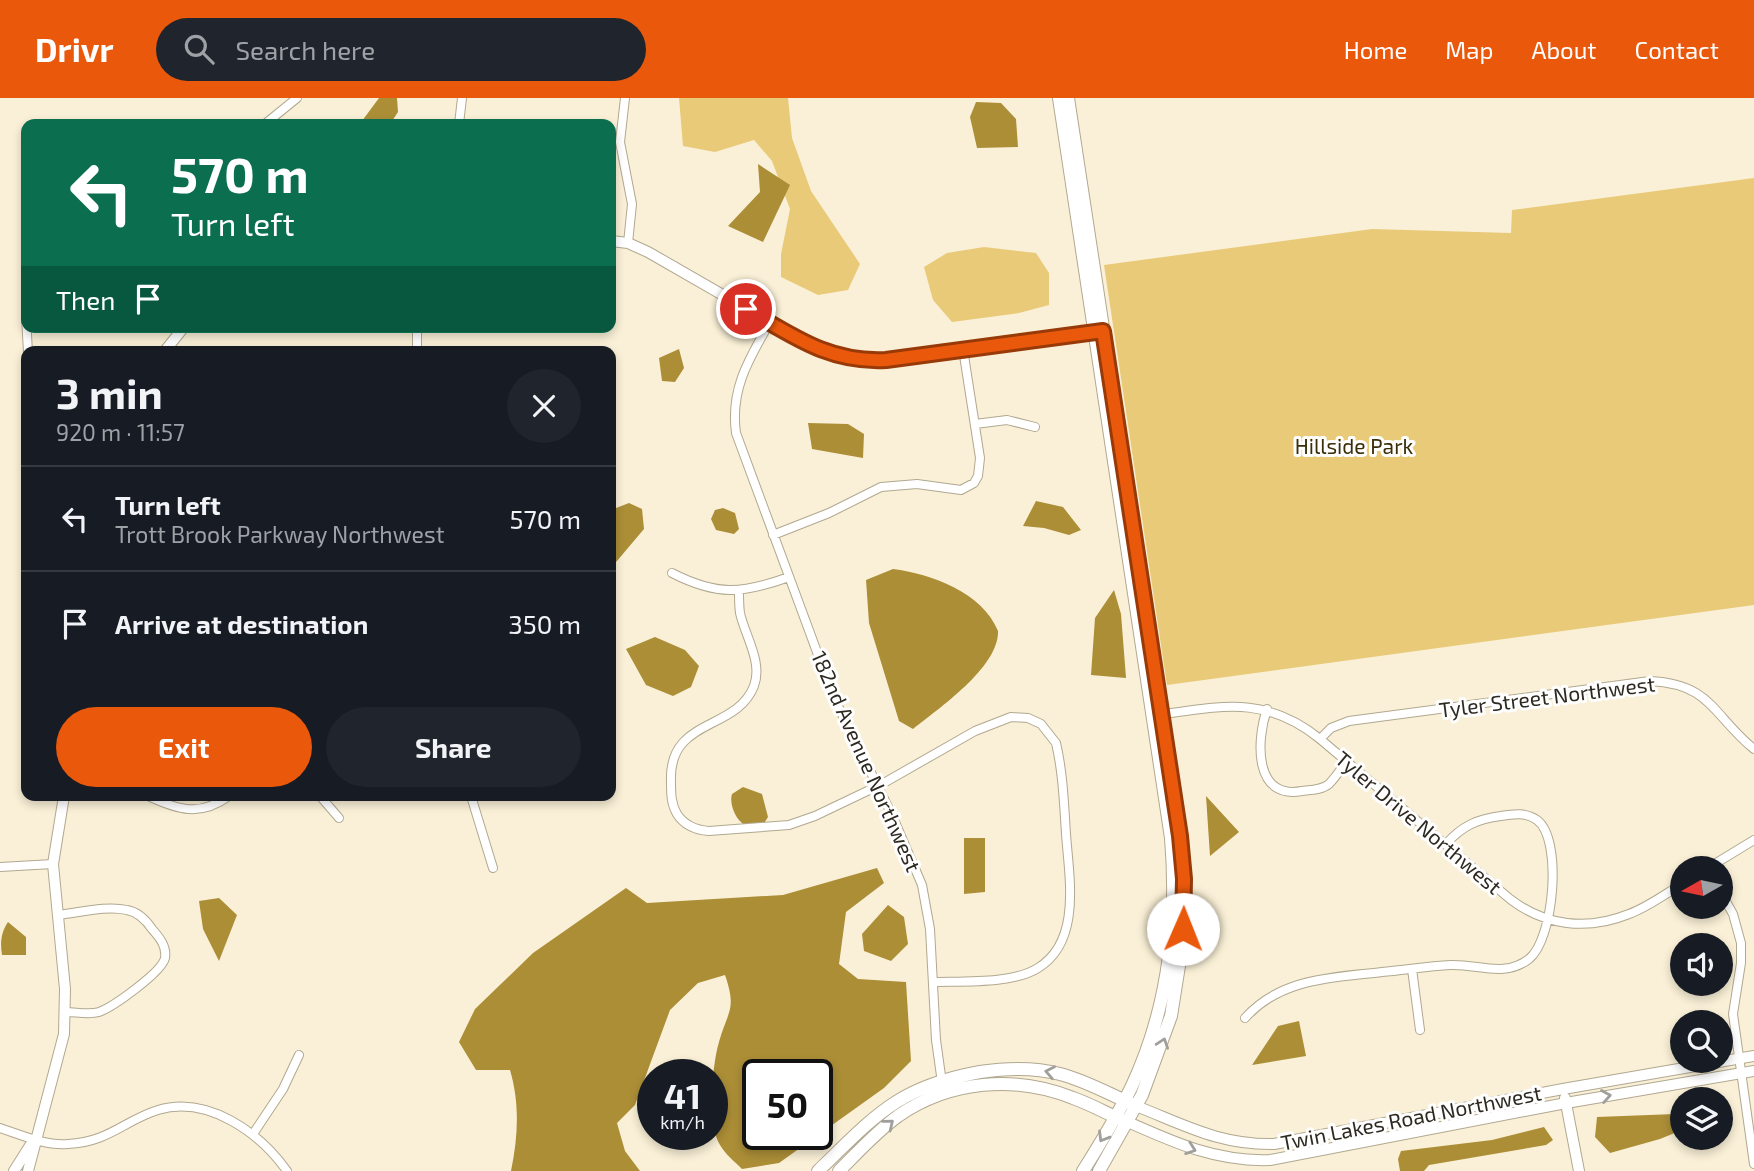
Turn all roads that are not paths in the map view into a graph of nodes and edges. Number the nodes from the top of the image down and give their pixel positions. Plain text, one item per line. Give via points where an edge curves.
1 (297, 98) edge
2 (462, 98) edge
3 (625, 98) edge
4 (1059, 98) edge
5 (1068, 98) edge
6 (271, 119) edge
7 (460, 119) edge
8 (616, 242) edge
9 (628, 243) junction
10 (770, 322) junction
11 (1098, 332) junction
12 (963, 349) junction
13 (975, 424) junction
14 (1035, 427) dead end
15 (773, 535) junction
16 (672, 573) dead end
17 (789, 577) junction
18 (738, 591) junction
19 (1267, 709) junction
20 (1157, 716) junction
21 (1320, 739) junction
22 (1754, 749) edge
23 (1346, 762) junction
24 (877, 786) junction
25 (63, 801) edge
26 (159, 801) edge
27 (222, 801) edge
28 (324, 801) edge
29 (473, 801) edge
30 (339, 818) dead end
31 (1754, 840) edge
32 (1446, 844) junction
33 (1728, 856) edge
34 (53, 864) junction
35 (0, 867) edge
36 (493, 868) dead end
37 (1670, 891) edge
38 (1733, 914) edge
39 (57, 915) junction
40 (1548, 921) junction
41 (1412, 969) junction
42 (933, 982) junction
43 (66, 1012) junction
44 (1245, 1018) dead end
45 (1420, 1030) dead end
46 (299, 1055) dead end
47 (1754, 1056) edge
48 (1739, 1059) junction
49 (1754, 1071) edge
50 (1741, 1073) junction
51 (941, 1080) junction
52 (1563, 1089) junction
53 (944, 1093) junction
54 (1130, 1103) junction
55 (1566, 1103) junction
56 (1122, 1119) junction
57 (0, 1128) edge
58 (253, 1134) junction
59 (35, 1139) junction
60 (1754, 1164) edge
61 (14, 1171) edge
62 (28, 1171) edge
63 (287, 1171) edge
64 (818, 1171) edge
65 (839, 1171) edge
66 (1083, 1171) edge
67 (1099, 1171) edge
68 (1579, 1171) edge

1 - 6 street
2 - 7 street
3 - 9 street via 620,132 632,204
4 - 11 main road
5 - 11 main road
8 - 9 street
9 - 10 street
10 - 12 street via 815,348 855,360
10 - 15 street, 182nd Avenue Northwest via 741,374 734,408 741,449
11 - 12 street
11 - 20 main road
12 - 13 street
13 - 14 street via 1007,420
13 - 15 street via 981,468 968,487 953,491 905,483 881,487
15 - 17 street, 182nd Avenue Northwest
16 - 18 street via 717,590
17 - 18 street
17 - 24 street, 182nd Avenue Northwest via 834,698
18 - 24 street via 756,665 755,683 742,704 688,736 675,754 671,797 678,816 701,831 789,825
19 - 20 street, Tyler Drive Northwest via 1228,706
19 - 21 street, Tyler Drive Northwest via 1292,719
19 - 23 street via 1260,741 1262,763 1266,777 1279,790 1293,793 1323,787
20 - 54 main road via 1183,869 1182,947 1171,1016 1154,1067
21 - 22 street, Tyler Street Northwest via 1331,728 1349,721 1650,681 1674,684 1704,698
21 - 23 street, Tyler Drive Northwest
23 - 32 street, Tyler Drive Northwest
24 - 42 street, 182nd Avenue Northwest via 922,885
24 - 42 street via 975,731 1012,717 1041,724 1056,743 1070,889 1067,923 1057,950 1037,969 1021,976
25 - 34 street
26 - 27 street via 197,811
28 - 30 street
29 - 36 street
31 - 33 street
32 - 40 street, Tyler Drive Northwest via 1515,903
32 - 40 street via 1479,819 1516,814 1537,820 1548,832 1551,848
34 - 35 street
34 - 39 street
37 - 40 street, Tyler Drive Northwest via 1619,917
38 - 48 street via 1741,943 1732,1006
39 - 43 street
39 - 43 street via 118,909 135,912 161,940 165,954 155,973 105,1009
40 - 41 street via 1536,951 1515,967
41 - 44 street via 1298,984 1267,998
41 - 45 street
42 - 51 street, 182nd Avenue Northwest
43 - 59 street
46 - 58 street via 284,1089
47 - 48 street, Twin Lakes Road Northwest
48 - 50 street
48 - 52 street, Twin Lakes Road Northwest
49 - 50 street, Twin Lakes Road Northwest
55 -> 50 street, Twin Lakes Road Northwest
50 - 60 street
51 - 53 street, 182nd Avenue Northwest
54 -> 51 main road, Twin Lakes Road Northwest via 1044,1070 997,1069
51 - 64 main road, Twin Lakes Road Northwest via 886,1108
52 - 54 street, Twin Lakes Road Northwest via 1266,1144 1206,1136
52 - 55 street
53 - 56 main road, Twin Lakes Road Northwest via 985,1084 1023,1085 1074,1098
65 -> 53 main road, Twin Lakes Road Northwest via 899,1116
54 - 56 main road
56 -> 55 street, Twin Lakes Road Northwest via 1204,1154 1270,1160
55 - 68 street
56 -> 66 main road
56 - 67 main road
57 - 59 street
58 - 59 street via 211,1112 173,1107 88,1141 65,1145
58 - 63 street
59 - 61 street
59 - 62 street

